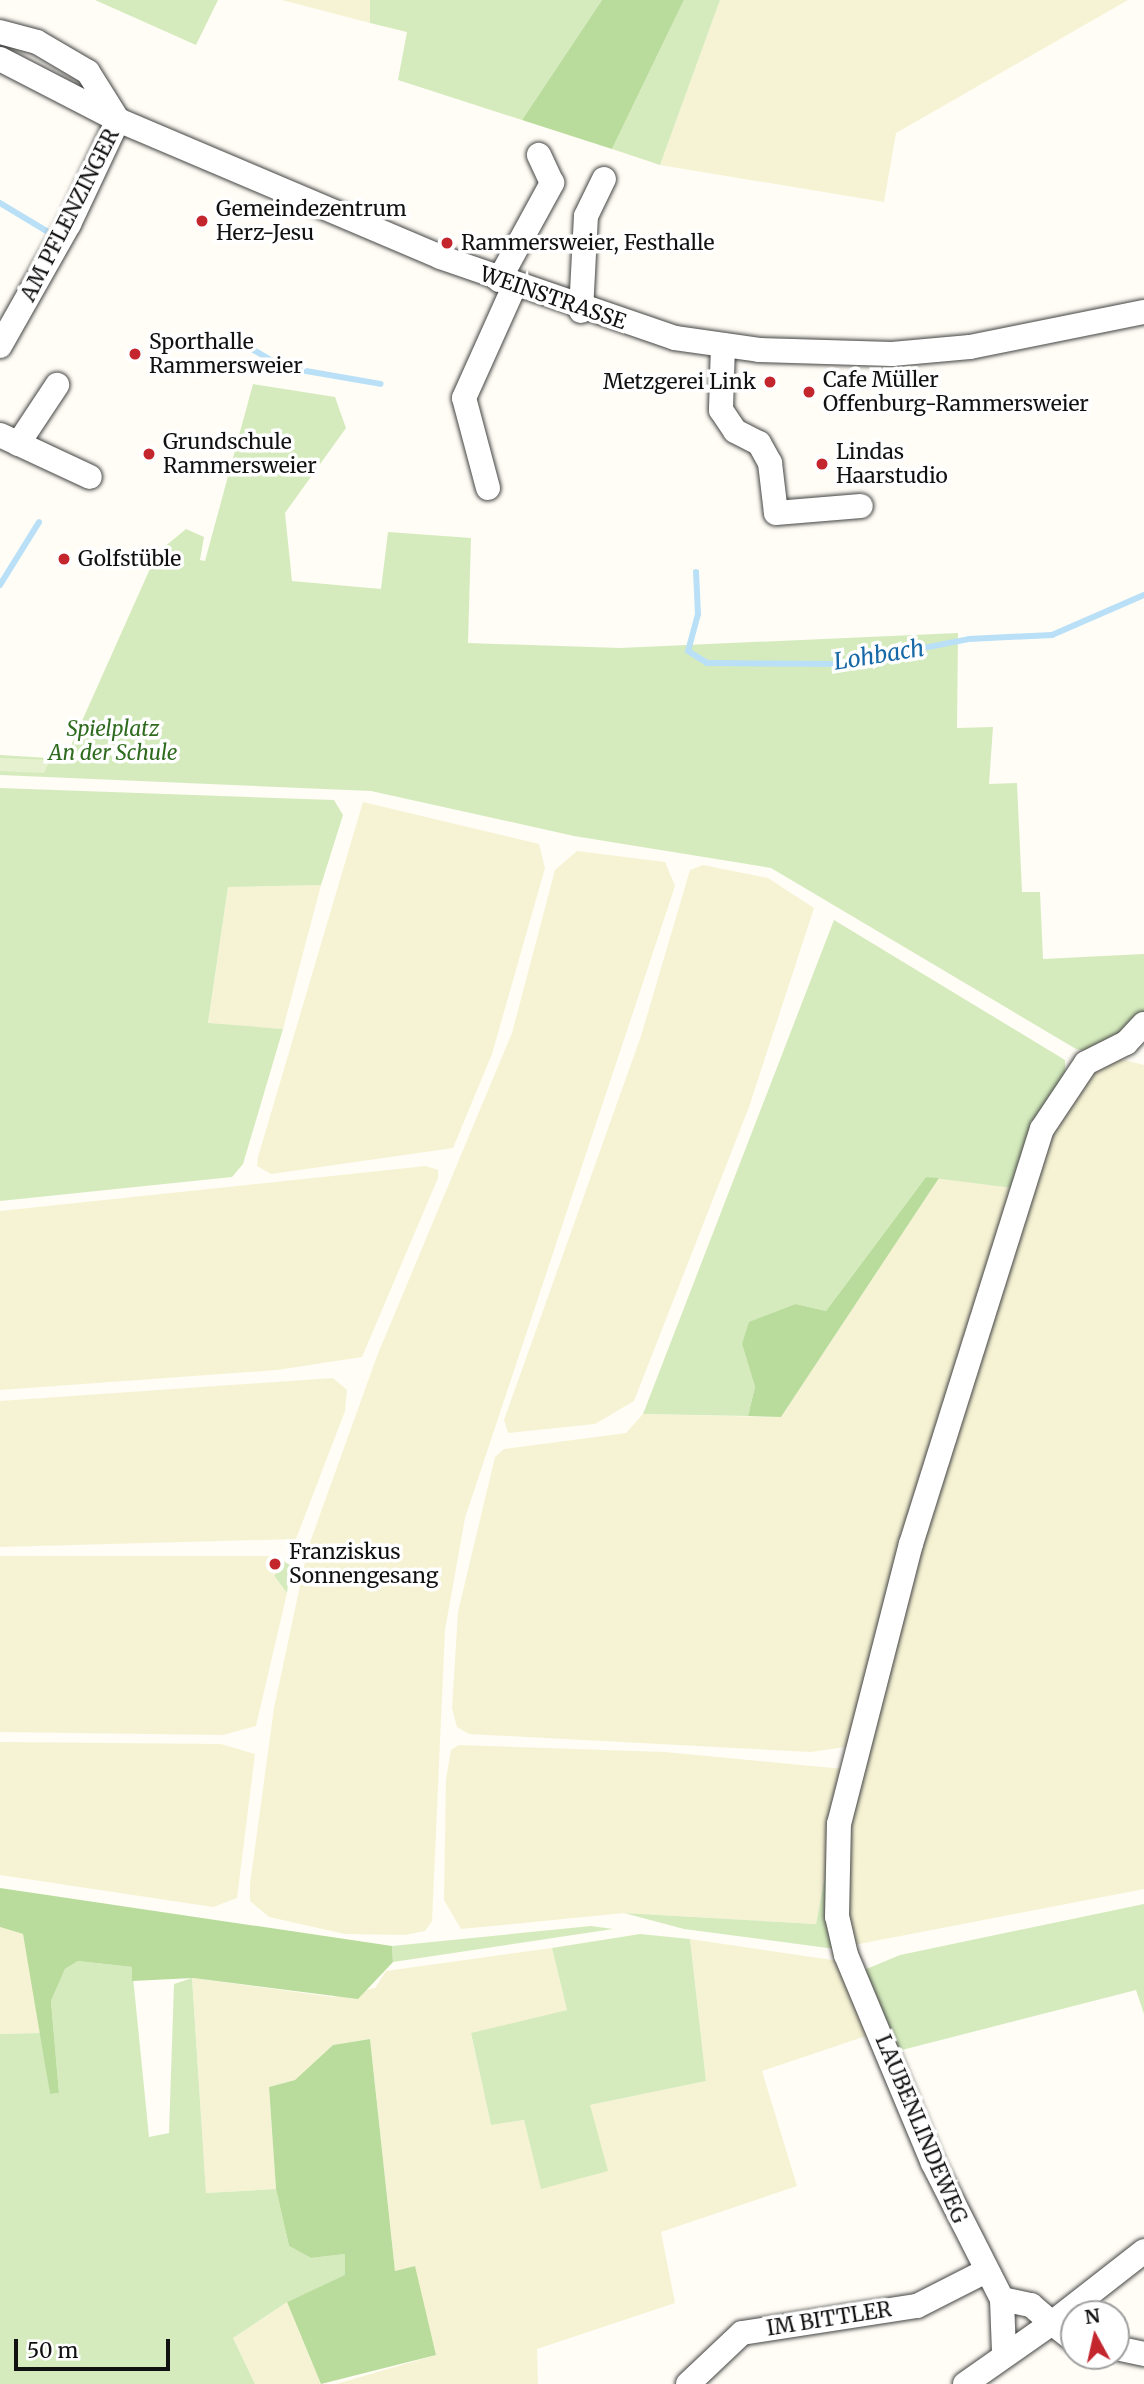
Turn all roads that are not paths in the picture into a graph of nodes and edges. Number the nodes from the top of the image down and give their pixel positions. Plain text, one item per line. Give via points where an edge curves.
1 (0, 32) edge
2 (0, 59) edge
3 (118, 120) junction
4 (539, 155) dead end
5 (604, 179) dead end
6 (507, 284) junction
7 (581, 311) junction
8 (1144, 312) edge
9 (723, 345) junction
10 (0, 346) edge
11 (57, 385) dead end
12 (9, 440) edge
13 (90, 477) dead end
14 (488, 488) dead end
15 (861, 506) dead end
16 (1144, 1024) edge
17 (1144, 2252) edge
18 (984, 2272) junction
19 (1002, 2299) junction
20 (1052, 2323) junction
21 (1060, 2329) edge
22 (1004, 2352) junction
23 (688, 2384) edge
24 (965, 2384) edge

1 - 3 street via 37,42 88,72
2 - 3 street, WEINSTRASSE
3 - 6 street, WEINSTRASSE
3 - 10 street, AM PFLENZINGER via 69,224
4 - 6 street via 552,183
5 - 7 street via 586,216
6 - 7 street, WEINSTRASSE
6 - 14 street via 464,398
7 - 9 street, WEINSTRASSE via 675,338
8 - 9 street, WEINSTRASSE via 970,347 892,354
9 - 15 street via 721,410 735,431 759,443 770,463 776,513
11 - 12 street
12 - 13 street
16 - 18 street, LAUBENLINDEWEG via 1126,1043 1086,1063 1042,1129 911,1544 839,1824 837,1917 846,1955
17 - 20 street
18 - 19 street, LAUBENLINDEWEG
18 - 23 street, IM BITTLER via 917,2306 742,2333
19 - 20 street via 1031,2305
19 - 22 street
20 - 21 street
20 - 22 street
22 - 24 street

